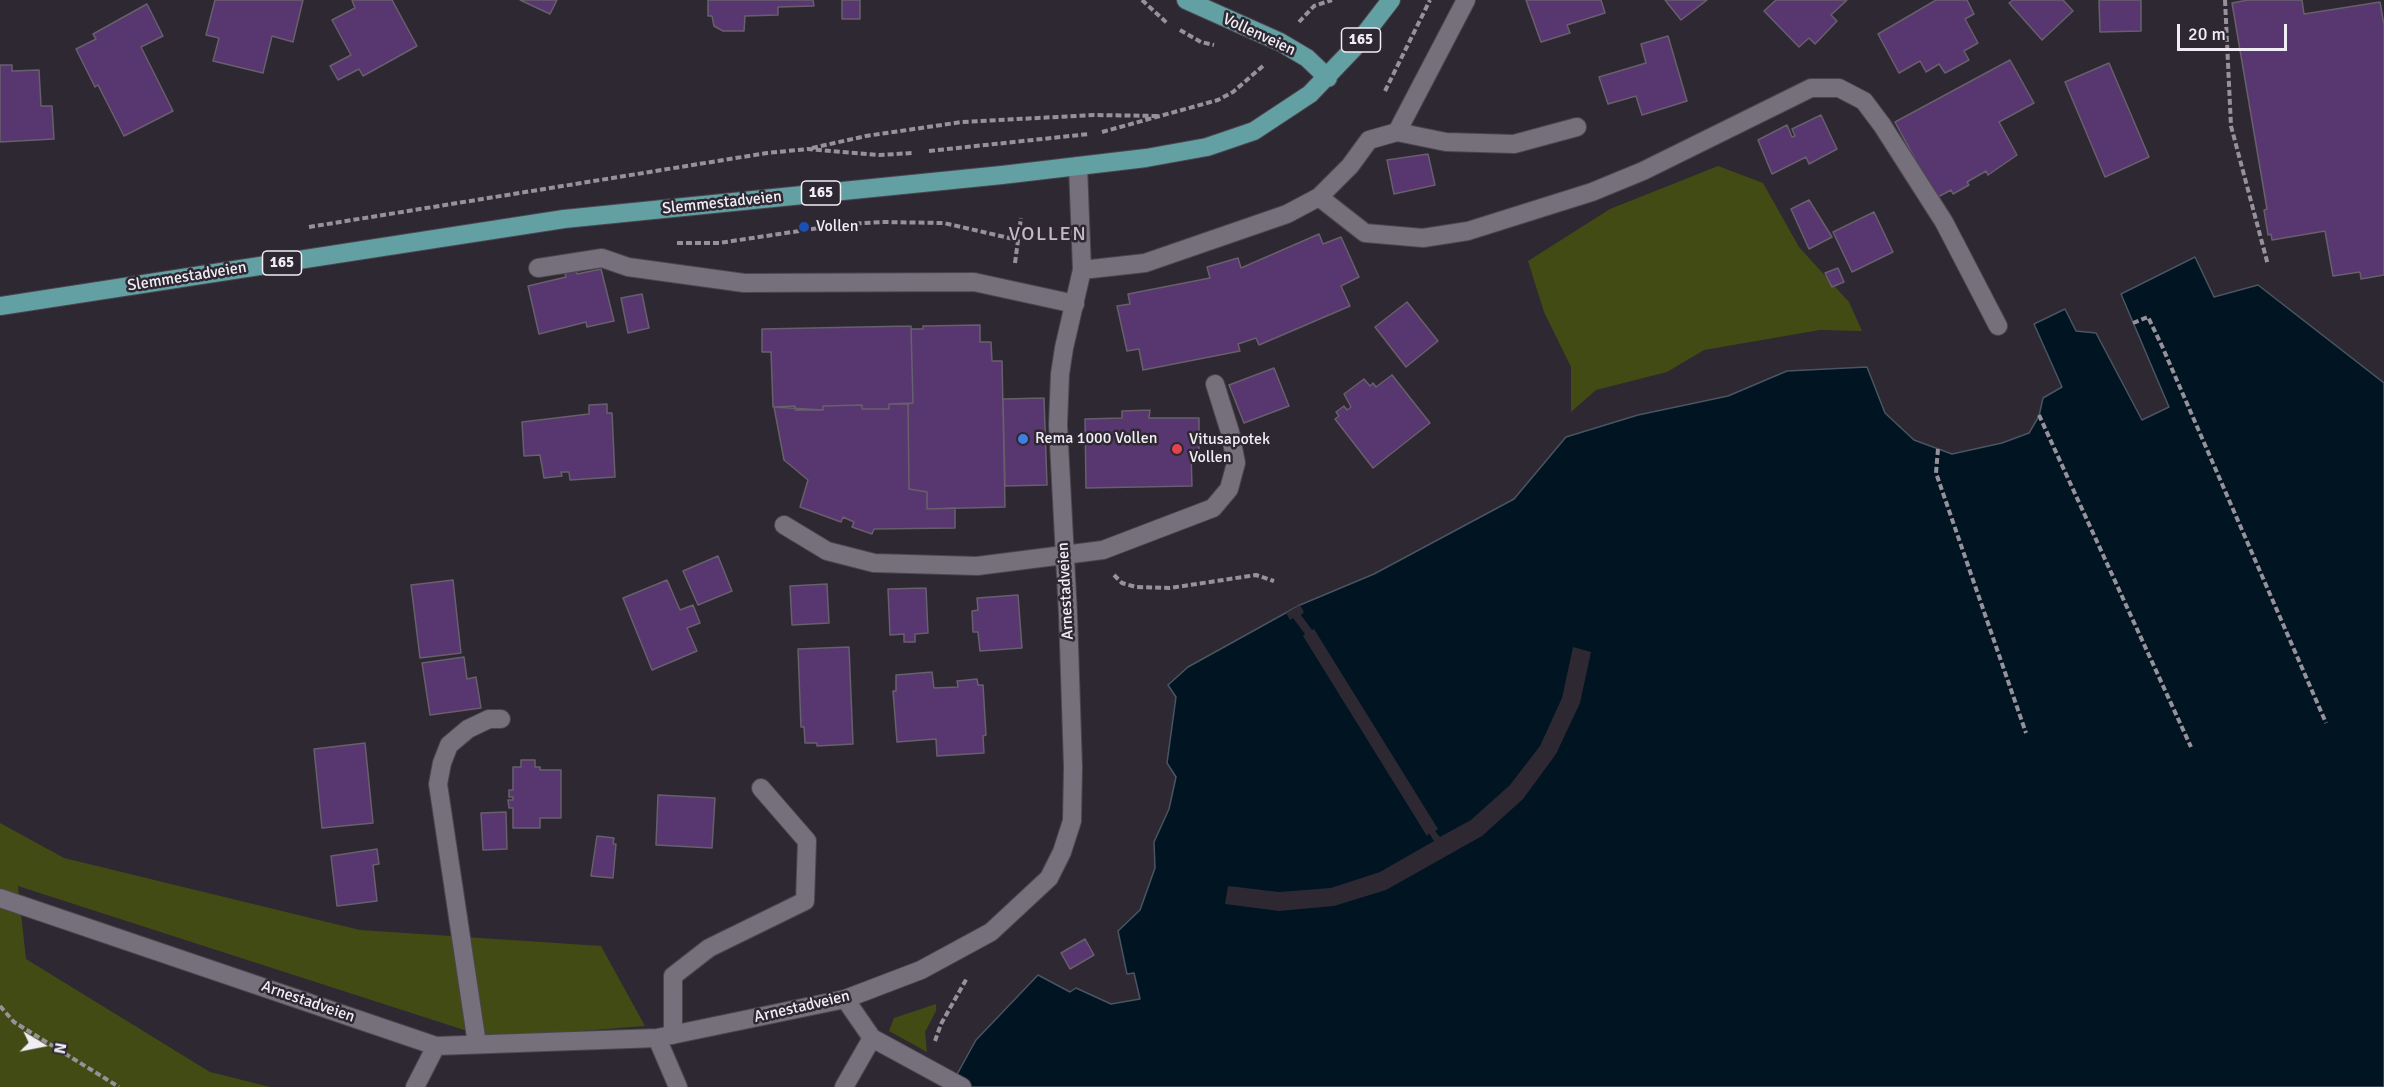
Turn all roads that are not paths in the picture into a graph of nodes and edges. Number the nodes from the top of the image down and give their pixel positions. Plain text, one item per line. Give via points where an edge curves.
1 (1186, 0) edge
2 (1391, 0) edge
3 (1466, 0) edge
4 (1328, 78) junction
5 (1577, 127) dead end
6 (1397, 132) junction
7 (1078, 166) junction
8 (1319, 197) junction
9 (538, 268) dead end
10 (1082, 270) junction
11 (1075, 304) junction
12 (0, 306) edge
13 (1998, 326) dead end
14 (1215, 384) dead end
15 (784, 525) dead end
16 (1064, 554) junction
17 (501, 719) dead end
18 (761, 788) dead end
19 (0, 898) edge
20 (845, 999) junction
21 (665, 1037) junction
22 (872, 1038) junction
23 (477, 1044) junction
24 (436, 1046) junction
25 (415, 1087) edge
26 (678, 1087) edge
27 (844, 1087) edge
28 (962, 1087) edge

1 - 4 main road, Vollenveien via 1280,42 1307,58
2 - 4 main road, Slemmestadveien / 165
3 - 6 street
4 - 7 main road, Slemmestadveien / 165 via 1279,116 1239,136 1187,151
5 - 6 street via 1514,144 1446,142
6 - 8 street via 1369,140
7 - 10 street, Arnestadveien
7 - 12 main road, Slemmestadveien / 165 via 564,219
8 - 10 street via 1252,228 1145,262
8 - 13 street via 1365,233 1423,238 1468,231 1633,175 1811,88 1839,88 1864,101 1882,125 1944,222
9 - 11 street via 602,258 628,267 744,283 974,282
10 - 11 street, Arnestadveien
11 - 16 street, Arnestadveien via 1064,348 1059,394
14 - 16 street via 1236,463 1229,489 1213,508 1103,550
15 - 16 street via 827,550 874,563 977,566
16 - 20 street, Arnestadveien via 1073,794 1072,821 1057,866 1042,886 991,932 921,970
17 - 23 street via 489,719 468,729 449,745 438,784
18 - 21 street via 807,841 805,901 709,948 673,976
19 - 24 street, Arnestadveien
20 - 21 street, Arnestadveien
20 - 22 street
21 - 23 street, Arnestadveien
21 - 26 street
22 - 27 street
22 - 28 street
23 - 24 street, Arnestadveien
24 - 25 street

